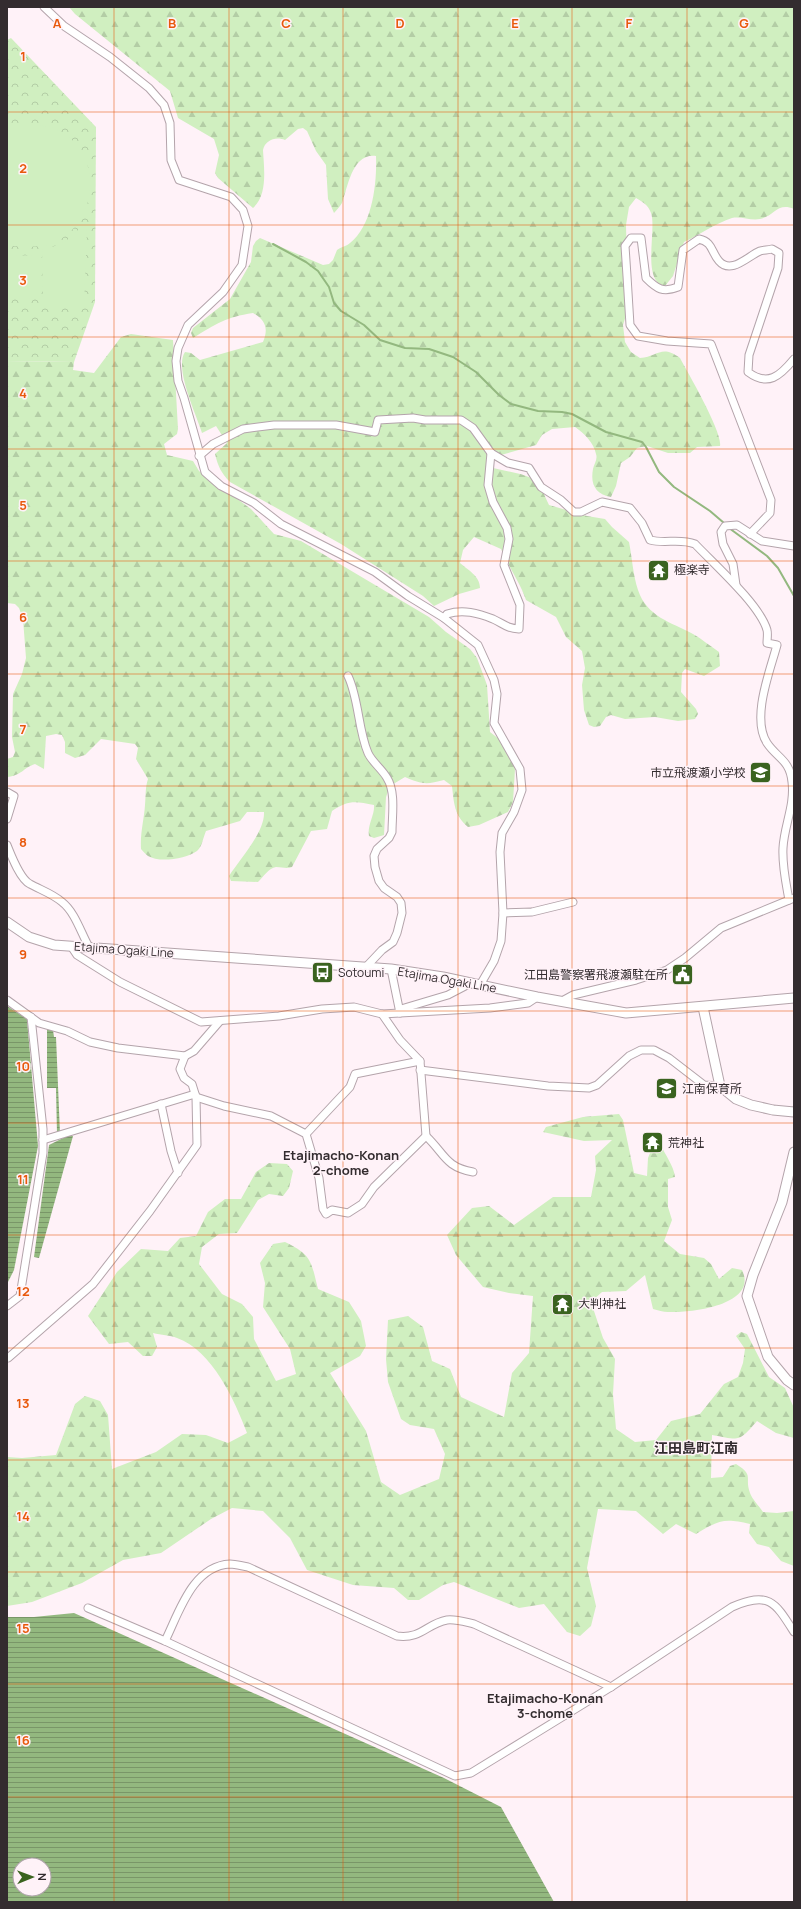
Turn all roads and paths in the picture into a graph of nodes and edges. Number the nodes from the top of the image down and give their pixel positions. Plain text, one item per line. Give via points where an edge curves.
1 (44, 7) edge
2 (794, 359) edge
3 (491, 453) junction
4 (200, 456) junction
5 (750, 534) junction
6 (794, 546) edge
7 (737, 587) junction
8 (444, 618) junction
9 (348, 676) dead end
10 (7, 792) edge
11 (7, 819) edge
12 (7, 845) edge
13 (791, 899) edge
14 (573, 902) dead end
15 (503, 913) junction
16 (7, 922) edge
17 (71, 946) junction
18 (88, 947) junction
19 (366, 968) junction
20 (390, 969) junction
21 (471, 983) junction
22 (480, 985) junction
23 (537, 998) junction
24 (794, 998) edge
25 (7, 1000) edge
26 (562, 1001) junction
27 (703, 1007) junction
28 (400, 1011) junction
29 (382, 1014) junction
30 (31, 1017) junction
31 (220, 1021) junction
32 (185, 1056) junction
33 (420, 1061) junction
34 (420, 1070) junction
35 (720, 1086) junction
36 (196, 1096) junction
37 (162, 1104) junction
38 (794, 1112) edge
39 (306, 1134) junction
40 (426, 1136) junction
41 (43, 1140) junction
42 (794, 1152) edge
43 (473, 1172) dead end
44 (178, 1173) junction
45 (7, 1306) edge
46 (8, 1358) edge
47 (794, 1385) edge
48 (88, 1608) dead end
49 (794, 1632) edge
50 (165, 1641) junction
51 (611, 1687) junction

1 - 4 street via 64,26 110,57 149,88 164,105 170,123 171,160 179,180 231,197 243,210 248,226 242,265 223,292 188,326 177,354 178,381
2 - 5 street via 783,373 773,378 756,377 748,372 749,355 778,268 779,253 772,249 760,251 734,266 723,265 707,241 700,240 683,250 678,287 668,291 656,287 646,278 641,238 631,238 625,246 630,325 638,336 711,344 722,369 771,500 770,513
3 - 4 street via 473,428 461,420 413,418 378,420 375,432 336,425 243,428 213,444
3 - 7 street via 508,463 529,468 541,487 574,512 581,512 602,502 630,508 642,523 650,540 686,540 695,544
3 - 8 street via 488,485 493,502 507,528 509,539 504,565 520,604 519,629 508,628 494,619 465,611 447,614
4 - 8 street via 205,472 221,486 254,503 281,524 376,572
5 - 6 street via 771,543
5 - 7 street via 737,525 725,526 721,532 723,544 733,564
7 - 13 street via 760,615 767,631 767,643 777,645 761,709 760,723 766,742 786,762 792,781 793,795 782,848 784,875
8 - 15 street via 478,645 494,680 497,694 494,723 520,769 522,790 514,812 502,833 500,852
9 - 19 street via 354,688 358,715 369,754 392,787 392,832 374,856 379,881 397,897 402,913 393,942
10 - 11 street via 14,796
12 - 18 street via 14,862 29,884 63,902 72,914
13 - 26 street via 721,928 667,970 573,995
14 - 15 street via 532,912
15 - 22 street via 501,941 494,961
16 - 17 main road, Etajima Ogaki Line via 29,937 42,942
17 - 18 main road, Etajima Ogaki Line
17 - 31 street via 77,955 120,982 201,1022
18 - 19 main road, Etajima Ogaki Line
19 - 20 main road, Etajima Ogaki Line
20 - 21 main road, Etajima Ogaki Line
20 - 28 street
21 - 22 main road, Etajima Ogaki Line
21 - 28 street via 448,995
22 - 23 main road, Etajima Ogaki Line
23 - 26 main road, Etajima Ogaki Line
23 - 28 street via 528,1003 490,1008
24 - 27 main road, Etajima Ogaki Line
25 - 30 street
26 - 27 main road, Etajima Ogaki Line via 626,1013
27 - 35 main road
28 - 29 street
29 - 31 street via 354,1007 322,1008 279,1016
29 - 33 street via 400,1040
30 - 32 street via 39,1023 67,1031 90,1042
30 - 41 street
31 - 32 street via 194,1051
32 - 36 street via 180,1069 184,1078 192,1084
33 - 34 street
33 - 39 street via 355,1074 350,1087
34 - 35 street via 548,1086 589,1088 597,1085 635,1053 641,1050 654,1050 669,1058 704,1085
34 - 40 street
35 - 38 main road via 736,1099 751,1105
36 - 37 street
36 - 39 street via 224,1106 271,1116
36 - 44 street via 197,1145
37 - 41 street
37 - 44 street
39 - 40 street via 326,1214 332,1210 348,1212 362,1204 374,1186
40 - 43 street via 447,1161 460,1170
41 - 45 street via 40,1176 20,1296
42 - 47 main road via 782,1202 753,1274 747,1296 768,1357
44 - 46 street via 93,1284
48 - 50 street
49 - 51 street via 772,1602 745,1601
50 - 51 street via 455,1776 471,1773
50 - 51 street via 192,1586 203,1575 230,1564 248,1567 397,1636 415,1636 447,1620 461,1620 474,1624

